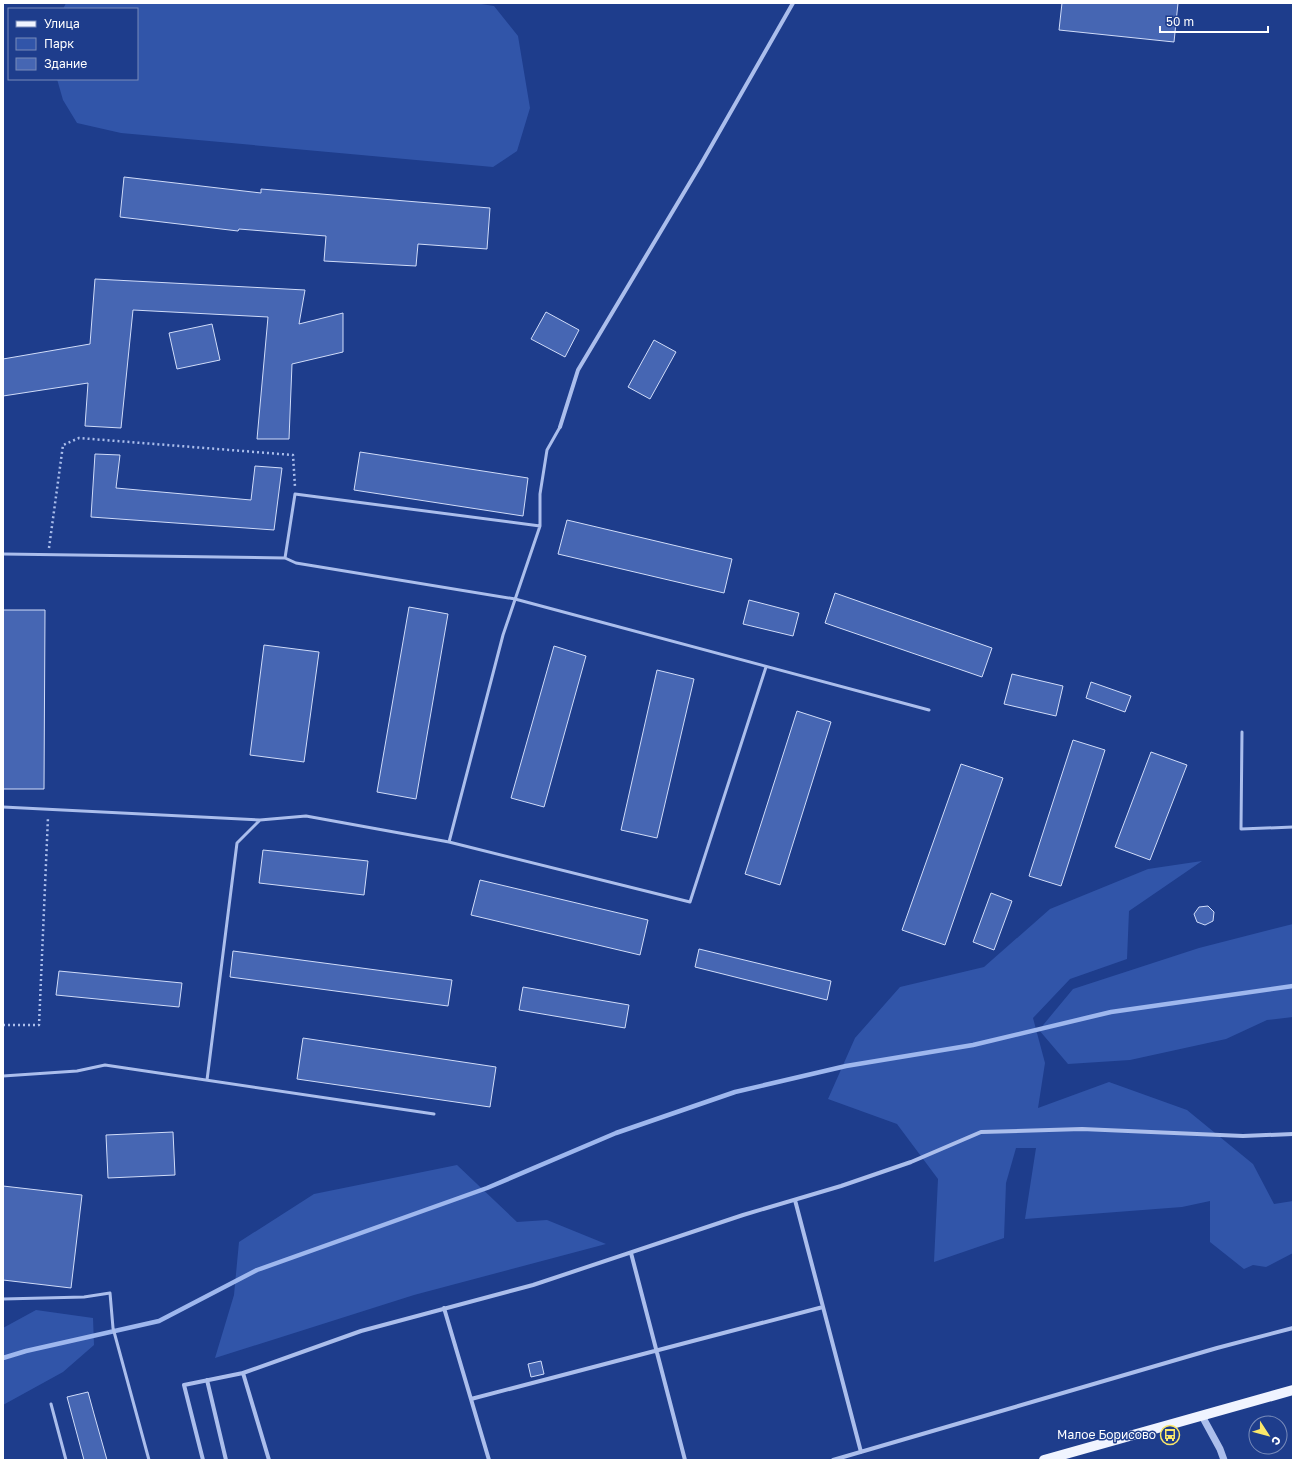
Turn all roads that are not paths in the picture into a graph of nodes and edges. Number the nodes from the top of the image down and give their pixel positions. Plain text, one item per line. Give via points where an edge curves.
1 (793, 3) edge
2 (560, 427) joint
3 (540, 526) junction
4 (3, 554) edge
5 (285, 558) junction
6 (515, 599) junction
7 (766, 667) junction
8 (929, 710) dead end
9 (1242, 732) dead end
10 (3, 807) edge
11 (260, 820) junction
12 (1293, 827) edge
13 (449, 842) junction
14 (3, 1076) edge
15 (207, 1080) junction
16 (434, 1114) dead end
17 (1293, 1134) edge
18 (795, 1200) junction
19 (631, 1253) junction
20 (3, 1299) edge
21 (823, 1307) junction
22 (444, 1308) junction
23 (1293, 1328) edge
24 (656, 1350) junction
25 (243, 1373) junction
26 (207, 1380) junction
27 (1293, 1390) edge
28 (471, 1398) junction
29 (51, 1404) dead end
30 (1202, 1416) junction
31 (861, 1452) junction
32 (66, 1460) edge
33 (148, 1460) edge
34 (203, 1460) edge
35 (226, 1460) edge
36 (269, 1460) edge
37 (489, 1460) edge
38 (685, 1460) edge
39 (833, 1460) edge
40 (1044, 1460) edge
41 (1224, 1460) edge

1 - 2 street via 701,164 578,370
2 - 3 lane via 547,450 540,494
3 - 5 lane via 295,494
3 - 6 lane
4 - 5 lane
5 - 6 lane via 296,563
6 - 7 lane
6 - 13 lane via 503,635
7 - 8 lane
7 - 13 lane via 690,902
9 - 12 lane via 1241,829
10 - 11 lane
11 - 13 lane via 306,816
11 - 15 lane via 237,843
14 - 15 lane via 77,1071 104,1065
15 - 16 lane
17 - 18 street via 1243,1136 1082,1129 981,1132 910,1162
18 - 19 street
18 - 21 street
19 - 22 street via 533,1285
19 - 24 street
20 - 33 lane via 110,1294 113,1330
21 - 24 street
21 - 31 street
22 - 25 street via 362,1331
22 - 28 street
23 - 31 street
24 - 28 street
24 - 38 street
25 - 26 street
25 - 36 street
26 - 34 street via 184,1385
26 - 35 street
27 - 30 main road
28 - 37 street
29 - 32 lane
30 - 40 main road
30 - 41 street
31 - 39 street

